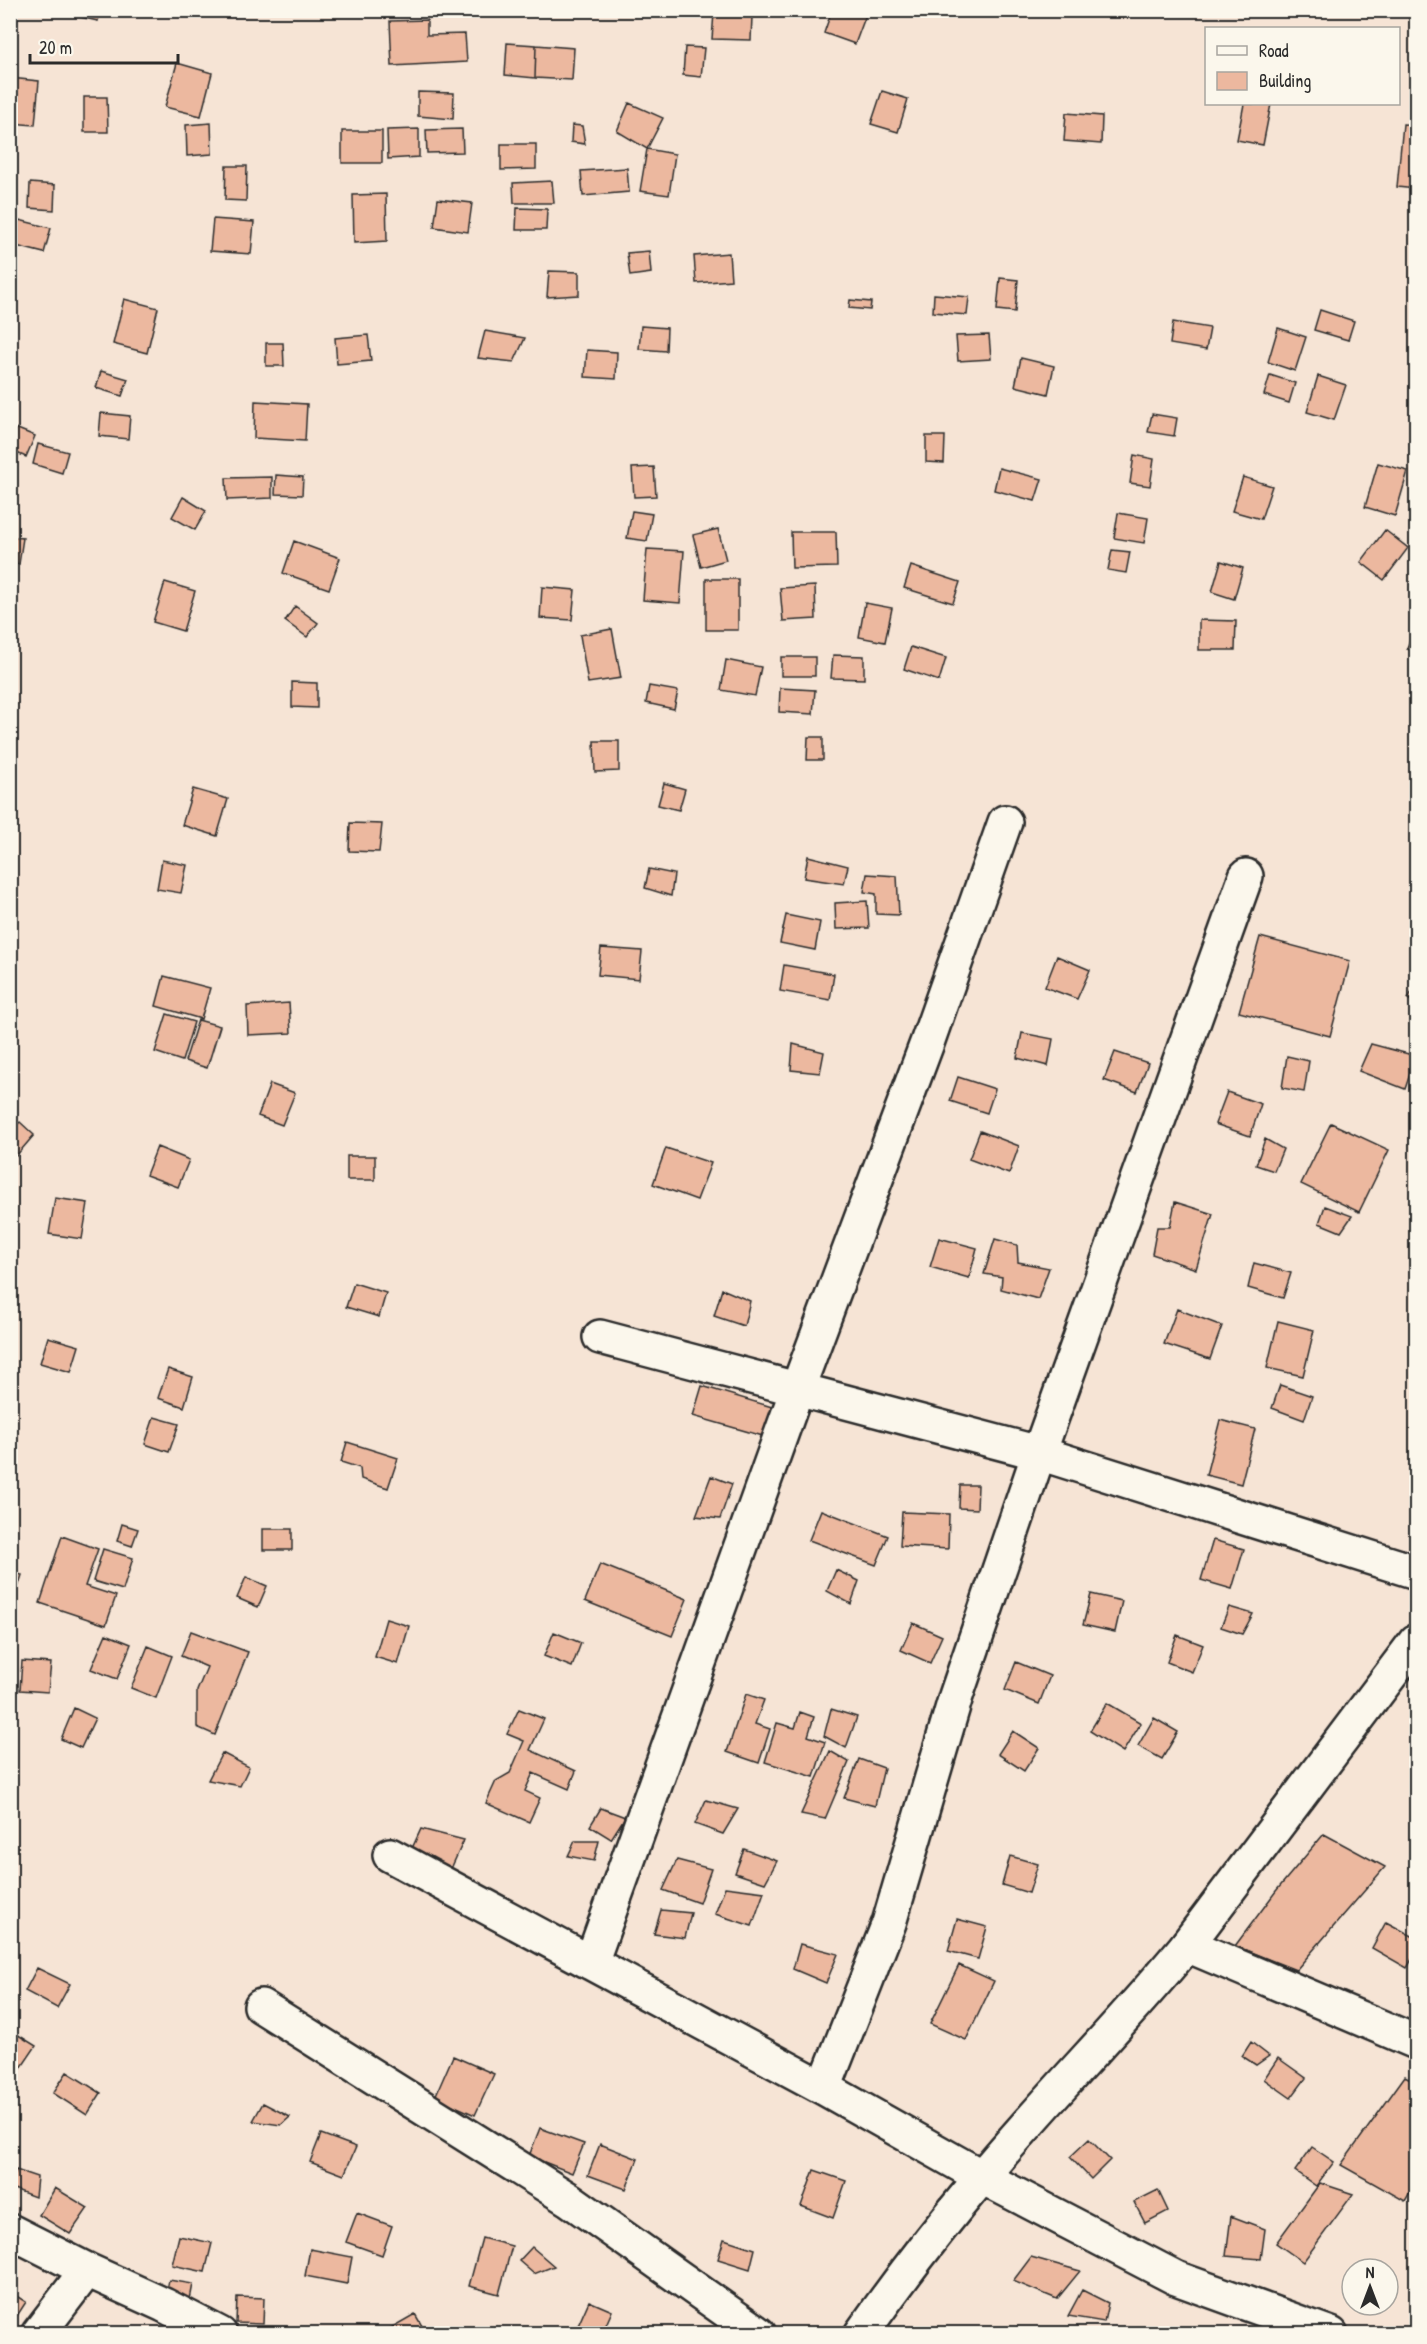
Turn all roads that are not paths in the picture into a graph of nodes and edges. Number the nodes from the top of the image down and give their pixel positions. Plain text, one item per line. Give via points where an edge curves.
1 (1005, 822) dead end
2 (1246, 876) dead end
3 (600, 1337) dead end
4 (797, 1389) junction
5 (1039, 1454) junction
6 (1416, 1572) edge
7 (1416, 1641) edge
8 (390, 1855) dead end
9 (1187, 1945) junction
10 (591, 1963) junction
11 (261, 2006) dead end
12 (1416, 2042) edge
13 (824, 2088) junction
14 (982, 2177) junction
15 (10, 2231) edge
16 (87, 2270) junction
17 (38, 2334) edge
18 (220, 2334) edge
19 (759, 2334) edge
20 (861, 2334) edge
21 (1331, 2334) edge

1 - 4 street
2 - 5 street
3 - 4 street
4 - 5 street
4 - 10 street
5 - 6 street
5 - 13 street via 956,1696 889,1923
7 - 9 street
8 - 10 street
9 - 12 street
9 - 14 street
10 - 13 street
11 - 19 street via 570,2200
13 - 14 street
14 - 20 street
14 - 21 street via 1176,2278
15 - 16 street
16 - 17 street
16 - 18 street

